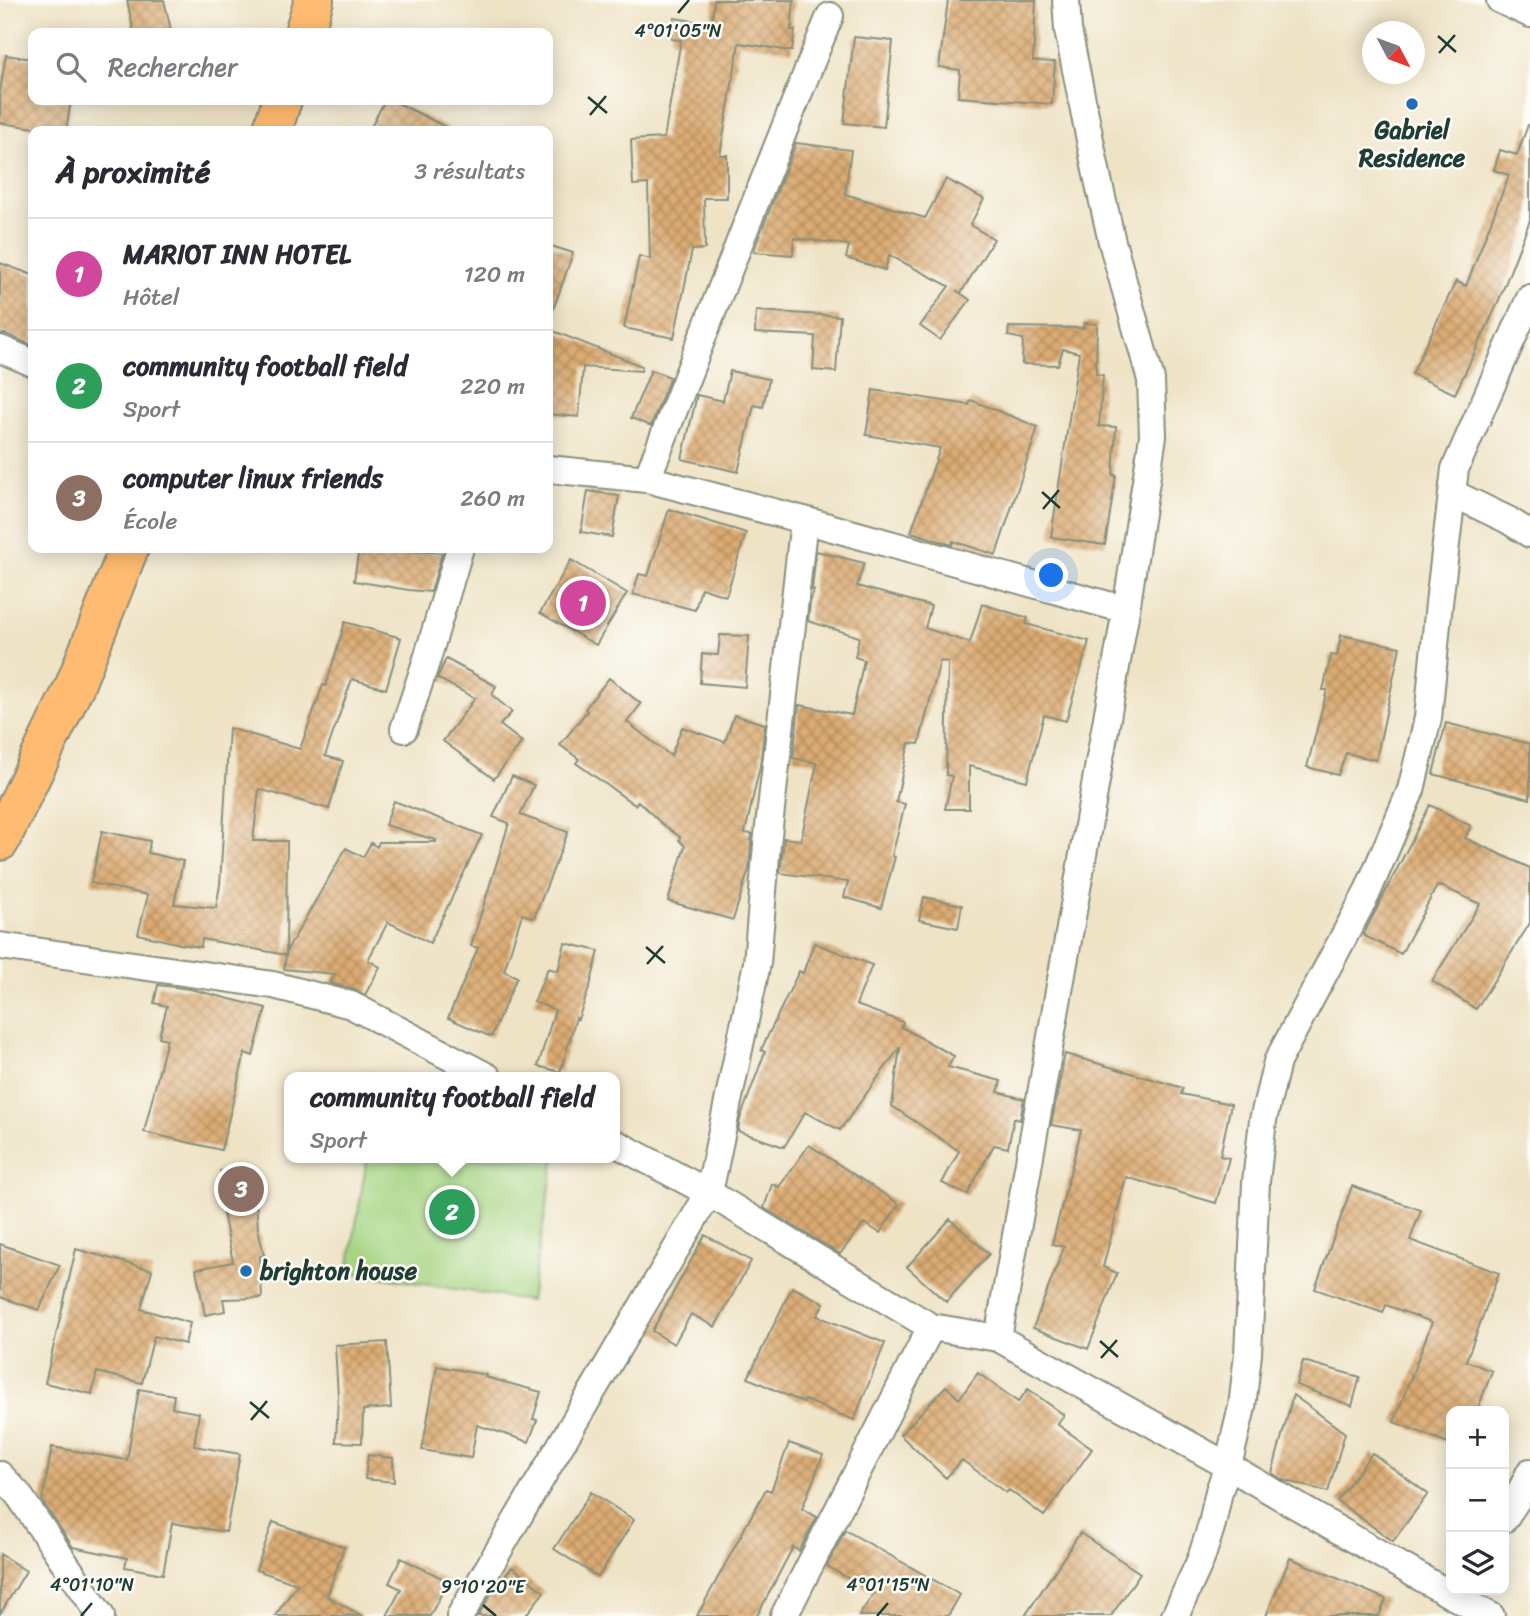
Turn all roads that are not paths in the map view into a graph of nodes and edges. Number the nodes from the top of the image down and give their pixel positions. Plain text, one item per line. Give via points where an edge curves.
1 (314, 0) edge
2 (1066, 0) edge
3 (1500, 0) edge
4 (1530, 14) edge
5 (830, 16) dead end
6 (306, 28) edge
7 (280, 105) edge
8 (274, 126) edge
9 (1530, 299) edge
10 (0, 349) edge
11 (28, 361) edge
12 (553, 470) edge
13 (647, 479) junction
14 (1452, 492) junction
15 (804, 520) junction
16 (1530, 534) edge
17 (128, 553) edge
18 (459, 553) edge
19 (1126, 610) junction
20 (404, 729) dead end
21 (0, 841) edge
22 (0, 946) edge
23 (479, 1072) edge
24 (620, 1146) edge
25 (709, 1193) junction
26 (931, 1327) junction
27 (998, 1338) junction
28 (1228, 1466) junction
29 (1530, 1472) edge
30 (0, 1475) edge
31 (1509, 1512) edge
32 (1446, 1588) edge
33 (1458, 1595) edge
34 (101, 1616) edge
35 (460, 1616) edge
36 (784, 1616) edge
37 (1175, 1616) edge
38 (1491, 1616) edge

1 - 6 highway
2 - 19 street via 1068,30 1112,242 1151,380 1153,436
3 - 4 street
5 - 13 street
7 - 8 highway
9 - 14 street via 1455,469
10 - 11 street
12 - 13 street
13 - 15 street
14 - 16 street
14 - 28 street via 1428,718 1411,790 1366,895 1277,1062 1266,1109 1256,1182 1248,1354 1242,1408
15 - 19 street
15 - 25 street via 757,963
17 - 21 highway via 75,685
18 - 20 street
19 - 27 street
22 - 23 street via 273,985 351,1004
24 - 25 street
25 - 26 street
25 - 35 street
26 - 27 street
26 - 36 street
27 - 28 street
28 - 32 street
28 - 37 street via 1201,1559
29 - 31 street
30 - 34 street via 18,1493
33 - 38 street

